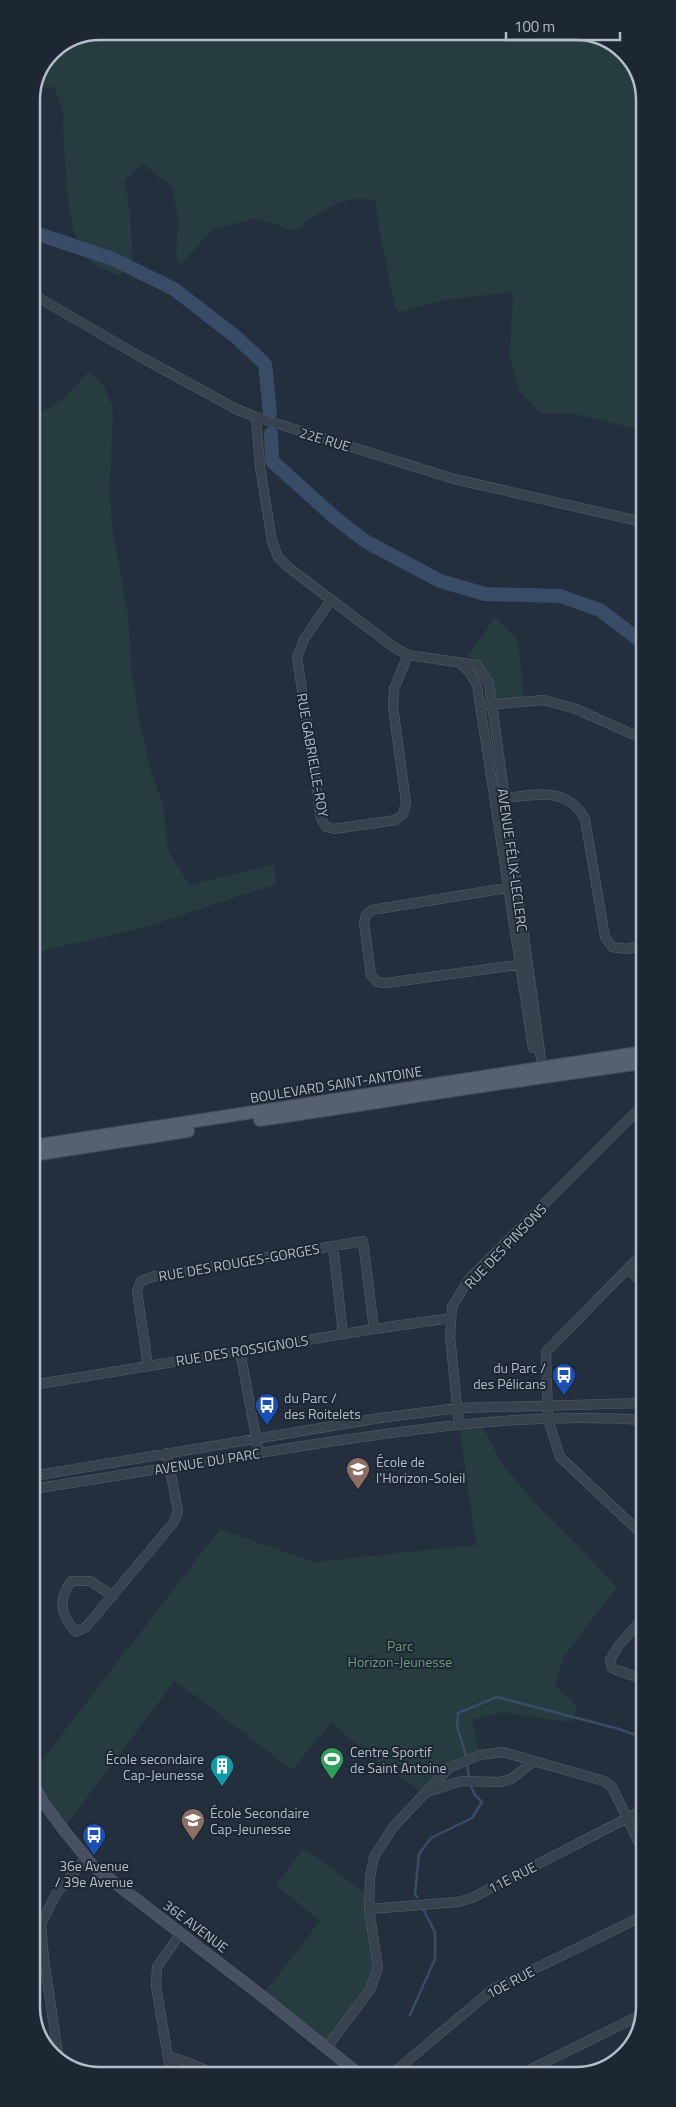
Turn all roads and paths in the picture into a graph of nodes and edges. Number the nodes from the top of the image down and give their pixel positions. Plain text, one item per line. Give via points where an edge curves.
1 (40, 299) edge
2 (256, 417) junction
3 (636, 520) edge
4 (332, 600) junction
5 (408, 655) junction
6 (459, 662) junction
7 (491, 705) junction
8 (480, 706) junction
9 (636, 736) edge
10 (499, 799) junction
11 (512, 887) junction
12 (636, 947) edge
13 (524, 965) junction
14 (636, 1054) edge
15 (636, 1064) edge
16 (540, 1072) junction
17 (636, 1112) edge
18 (40, 1145) edge
19 (40, 1154) edge
20 (334, 1246) junction
21 (636, 1260) edge
22 (628, 1269) junction
23 (636, 1277) edge
24 (451, 1318) junction
25 (374, 1329) junction
26 (343, 1334) junction
27 (240, 1351) junction
28 (148, 1366) junction
29 (40, 1384) edge
30 (636, 1403) edge
31 (548, 1406) junction
32 (458, 1408) junction
33 (380, 1418) junction
34 (548, 1419) junction
35 (636, 1420) edge
36 (459, 1424) junction
37 (381, 1434) junction
38 (257, 1438) junction
39 (167, 1452) junction
40 (259, 1453) junction
41 (170, 1467) junction
42 (40, 1475) edge
43 (40, 1488) edge
44 (636, 1528) edge
45 (112, 1596) junction
46 (636, 1626) edge
47 (636, 1677) edge
48 (533, 1762) junction
49 (424, 1793) junction
50 (40, 1798) edge
51 (636, 1814) edge
52 (627, 1819) junction
53 (636, 1837) edge
54 (86, 1858) junction
55 (369, 1909) junction
56 (636, 1919) edge
57 (180, 1934) junction
58 (635, 2018) edge
59 (327, 2047) junction
60 (58, 2050) edge
61 (168, 2056) junction
62 (170, 2067) edge
63 (199, 2067) edge
64 (351, 2067) edge
65 (400, 2067) edge
66 (535, 2067) edge

1 - 2 street, 22E RUE via 236,410
2 - 3 street, 22E RUE via 454,479
2 - 4 street, AVENUE FÉLIX-LECLERC via 260,467 272,541 278,557
4 - 5 street, AVENUE FÉLIX-LECLERC
4 - 5 street, RUE GABRIELLE-ROY via 304,639 297,657 321,818 334,830 396,820 403,814 406,802 393,707 394,689
5 - 6 street, AVENUE FÉLIX-LECLERC
6 - 7 street, AVENUE FÉLIX-LECLERC via 477,666 489,682
6 - 8 street, AVENUE FÉLIX-LECLERC via 477,685
7 - 8 street
7 - 9 street via 544,700 576,709
7 - 10 street, AVENUE FÉLIX-LECLERC
8 - 10 street, AVENUE FÉLIX-LECLERC
10 - 11 street, AVENUE FÉLIX-LECLERC
10 - 12 street via 542,794 560,797 578,806 585,819 605,937 612,947
11 - 13 street, AVENUE FÉLIX-LECLERC
11 - 13 street via 372,910 364,922 371,975 377,982 386,983
13 - 16 street, AVENUE FÉLIX-LECLERC
14 - 16 main road, BOULEVARD SAINT-ANTOINE
15 - 16 main road, BOULEVARD SAINT-ANTOINE
16 - 18 main road, BOULEVARD SAINT-ANTOINE
16 - 19 main road, BOULEVARD SAINT-ANTOINE via 446,1093
17 - 24 street, RUE DES PINSONS via 469,1279 452,1307
20 - 25 street, RUE DES ROUGES-GORGES via 363,1241
20 - 26 street, RUE DES ROUGES-GORGES
20 - 28 street, RUE DES ROUGES-GORGES via 141,1281 137,1291
21 - 22 street
22 - 23 street
22 - 31 street via 546,1352
24 - 25 street, RUE DES ROSSIGNOLS
24 - 32 street, RUE DES PINSONS
25 - 26 street, RUE DES ROSSIGNOLS
26 - 27 street, RUE DES ROSSIGNOLS
27 - 28 street, RUE DES ROSSIGNOLS
27 - 38 street
28 - 29 street, RUE DES ROSSIGNOLS
30 - 31 street, AVENUE DU PARC
31 - 32 street, AVENUE DU PARC
31 - 34 street
32 - 33 street, AVENUE DU PARC
32 - 36 street, RUE DES PINSONS
33 - 37 street
33 - 38 street, AVENUE DU PARC
34 - 35 street, AVENUE DU PARC
34 - 36 street, AVENUE DU PARC
34 - 44 street via 560,1457
36 - 37 street, AVENUE DU PARC
37 - 40 street, AVENUE DU PARC
38 - 39 street, AVENUE DU PARC
38 - 40 street
39 - 41 street
39 - 42 street, AVENUE DU PARC
40 - 41 street, AVENUE DU PARC
41 - 43 street, AVENUE DU PARC
41 - 45 street via 178,1511 174,1522
45 - 45 street via 86,1627 76,1632 68,1624 62,1608 63,1594 71,1581 90,1581
46 - 47 street via 610,1660 612,1668
48 - 49 street via 511,1779 500,1782 461,1781
48 - 49 street via 503,1752 480,1755 449,1768
48 - 52 street via 604,1781 612,1787
49 - 55 street via 394,1826 374,1857
50 - 54 street, 36E AVENUE
51 - 52 street, 11E RUE
52 - 53 street
52 - 55 street, 11E RUE via 472,1898
54 - 57 street, 36E AVENUE
54 - 60 street via 56,1894 41,1924
55 - 59 street via 378,1968 370,1990
56 - 65 street, 10E RUE via 493,1989
57 - 59 street, 36E AVENUE
57 - 61 street via 157,1967 156,1986
58 - 66 street
59 - 64 street, 36E AVENUE
61 - 62 street
61 - 63 street

